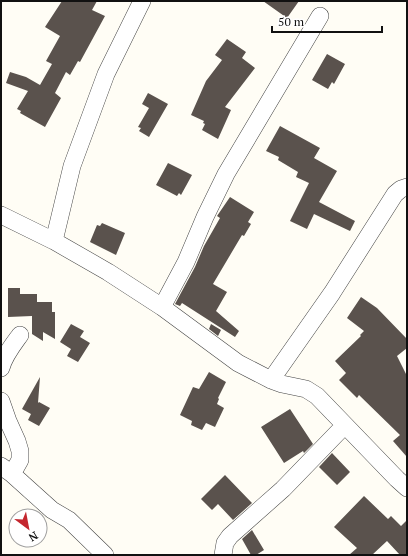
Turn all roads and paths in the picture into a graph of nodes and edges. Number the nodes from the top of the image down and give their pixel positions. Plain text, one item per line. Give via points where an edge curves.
1 (142, 1) edge
2 (320, 16) dead end
3 (407, 187) edge
4 (1, 215) edge
5 (54, 242) junction
6 (162, 307) junction
7 (20, 335) dead end
8 (1, 368) edge
9 (271, 380) junction
10 (1, 401) edge
11 (344, 426) junction
12 (7, 470) edge
13 (407, 488) edge
14 (105, 555) edge
15 (222, 555) edge

1 - 5 street via 106,74 72,166
2 - 6 street via 226,174 186,262
3 - 9 street via 401,188 395,194 332,293
4 - 5 street
5 - 6 street via 108,272
6 - 9 street via 238,363
7 - 8 street via 9,350
9 - 11 street via 306,389 325,403
10 - 12 street via 20,451 20,460
11 - 13 street
11 - 15 street via 283,489 230,536
12 - 14 street via 52,510 69,520

